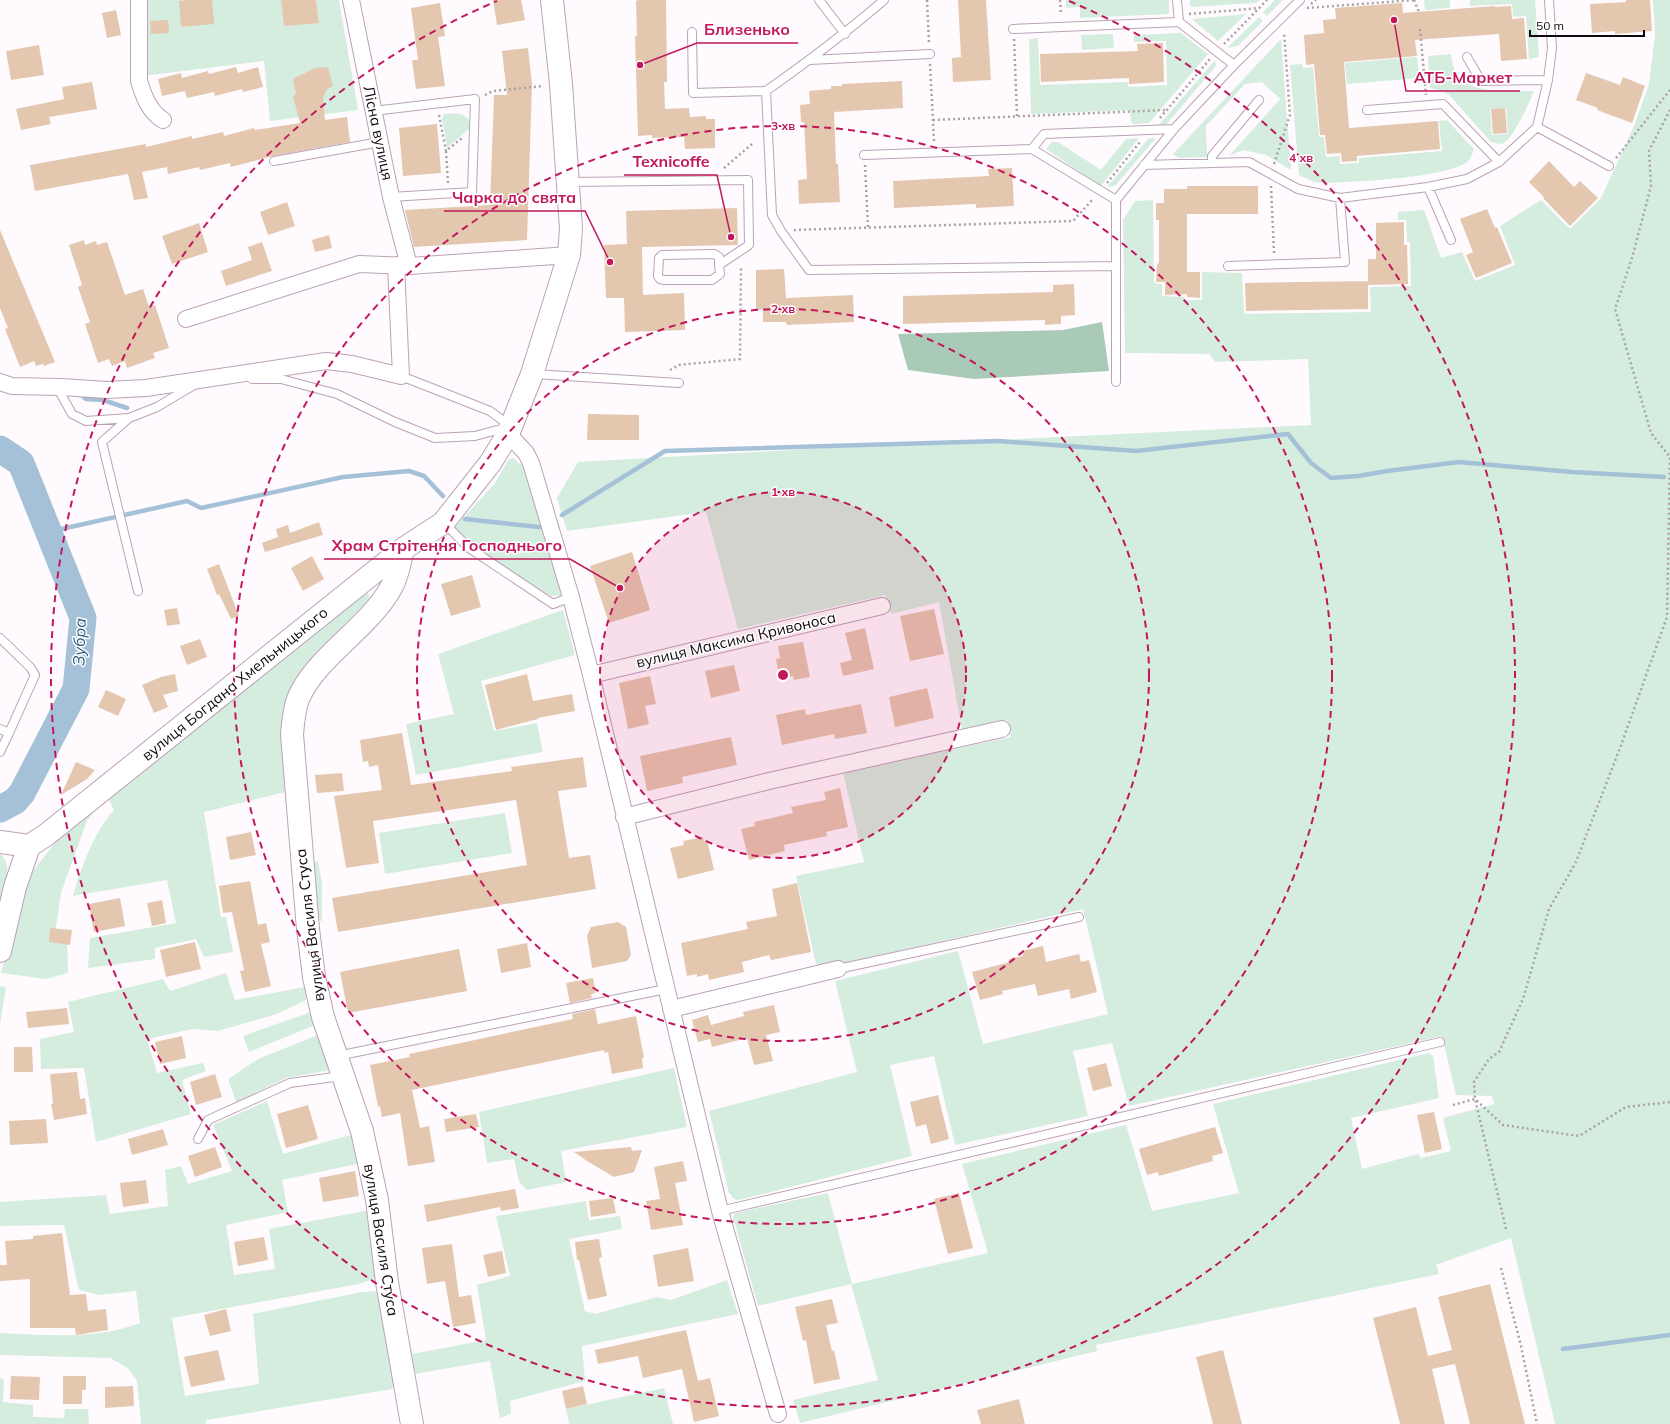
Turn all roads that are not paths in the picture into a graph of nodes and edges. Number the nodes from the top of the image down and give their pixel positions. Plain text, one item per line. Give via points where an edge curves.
1 (139, 0) edge
2 (351, 0) edge
3 (552, 0) edge
4 (819, 0) edge
5 (884, 0) edge
6 (1177, 0) edge
7 (1300, 0) edge
8 (1549, 0) edge
9 (1179, 22) junction
10 (1013, 29) road end
11 (692, 32) dead end
12 (845, 34) junction
13 (930, 54) road end
14 (1467, 57) dead end
15 (810, 60) junction
16 (1234, 65) junction
17 (1548, 80) junction
18 (766, 91) junction
19 (1259, 100) dead end
20 (1367, 110) dead end
21 (373, 111) junction
22 (163, 120) dead end
23 (1537, 127) junction
24 (1174, 129) junction
25 (380, 142) junction
26 (1032, 149) junction
27 (864, 155) road end
28 (274, 162) dead end
29 (1499, 162) junction
30 (1212, 163) junction
31 (1144, 165) junction
32 (1609, 166) road end
33 (567, 182) junction
34 (1428, 187) junction
35 (392, 197) junction
36 (1340, 198) junction
37 (1116, 200) junction
38 (1451, 240) dead end
39 (569, 255) junction
40 (719, 265) junction
41 (403, 266) junction
42 (1116, 266) junction
43 (1228, 266) dead end
44 (186, 319) dead end
45 (532, 374) junction
46 (401, 376) junction
47 (204, 379) junction
48 (0, 382) edge
49 (1116, 382) dead end
50 (679, 383) dead end
51 (57, 386) junction
52 (128, 418) junction
53 (510, 430) junction
54 (443, 523) junction
55 (403, 549) junction
56 (138, 591) dead end
57 (571, 597) junction
58 (882, 606) dead end
59 (0, 638) edge
60 (590, 675) junction
61 (0, 729) edge
62 (1002, 729) dead end
63 (8, 734) junction
64 (0, 752) edge
65 (624, 817) junction
66 (0, 842) edge
67 (29, 846) junction
68 (1079, 917) dead end
69 (0, 952) edge
70 (838, 969) joint
71 (666, 989) junction
72 (671, 1008) junction
73 (1440, 1042) dead end
74 (339, 1066) junction
75 (198, 1139) dead end
76 (720, 1211) junction
77 (778, 1414) dead end
78 (412, 1424) edge

1 - 22 street via 139,81 154,114
2 - 21 street, Лісна вулиця
3 - 33 main road, вулиця Богдана Хмельницького via 561,84
4 - 12 lane
5 - 12 lane
6 - 9 lane
7 - 16 lane
8 - 17 lane via 1552,48
9 - 10 lane
9 - 16 lane
11 - 18 lane via 693,93
12 - 15 lane
13 - 15 lane
14 - 17 lane via 1481,81
15 - 18 lane
16 - 24 lane
17 - 23 lane
18 - 42 lane via 772,215 808,270
19 - 30 lane via 1212,156
20 - 29 lane via 1443,104
21 - 25 street, Лісна вулиця
21 - 35 lane via 476,99 472,192
23 - 29 lane
23 - 32 lane
24 - 26 lane via 1044,134
24 - 31 lane
25 - 28 lane
25 - 35 street, Лісна вулиця
26 - 27 lane
26 - 37 lane
29 - 34 lane via 1467,179
30 - 31 lane
30 - 36 lane via 1249,162 1298,189
31 - 37 lane
33 - 39 main road, вулиця Богдана Хмельницького via 571,228
33 - 40 lane via 748,180 749,245
34 - 36 lane
34 - 38 lane
35 - 41 street, Лісна вулиця
36 - 43 lane via 1345,262
37 - 42 lane
39 - 41 street
39 - 45 main road, вулиця Богдана Хмельницького
40 - 40 lane via 719,257 714,254 662,255 659,258 658,276 665,280 712,280 720,274
41 - 44 street via 359,264
41 - 46 street, Лісна вулиця
42 - 49 lane
45 - 50 lane
45 - 53 main road, вулиця Богдана Хмельницького
46 - 47 street via 352,364 326,361
46 - 53 lane via 490,411
47 - 51 street via 146,388 107,390
47 - 52 lane via 157,407
47 - 53 lane via 281,379 337,394 435,438 475,436
48 - 51 street via 12,386
51 - 52 lane via 72,414 86,421
52 - 56 lane via 102,442
53 - 54 main road, вулиця Богдана Хмельницького via 491,462
53 - 57 street via 531,463
54 - 55 main road, вулиця Богдана Хмельницького
54 - 57 lane via 469,548 553,604
55 - 67 main road, вулиця Богдана Хмельницького
55 - 74 main road, вулиця Василя Стуса via 391,587 372,614 314,673 298,699 293,718 293,750 314,977 321,1011
57 - 60 street
58 - 60 street, вулиця Максима Кривоноса
59 - 63 lane via 30,667 35,676
60 - 65 street
61 - 63 lane
62 - 65 street via 777,779
63 - 64 lane
65 - 71 street
66 - 67 main road
67 - 69 main road via 15,887
68 - 70 lane
70 - 72 street
71 - 72 street
71 - 74 lane
72 - 76 street
73 - 76 lane
74 - 75 lane via 290,1083 208,1120
74 - 78 main road, вулиця Василя Стуса via 362,1131 376,1200 387,1282
76 - 77 street

